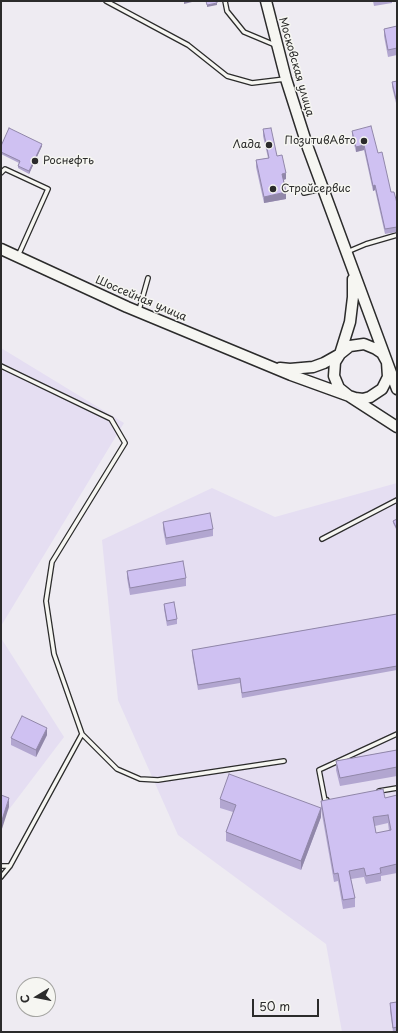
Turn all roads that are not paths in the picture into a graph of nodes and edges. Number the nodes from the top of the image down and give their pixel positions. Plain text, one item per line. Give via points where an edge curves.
1 (106, 1) edge
2 (225, 1) edge
3 (266, 1) edge
4 (277, 46) junction
5 (286, 79) junction
6 (1, 173) edge
7 (322, 188) junction
8 (304, 192) dead end
9 (397, 235) edge
10 (1, 249) edge
11 (346, 252) junction
12 (17, 257) junction
13 (148, 278) dead end
14 (138, 312) junction
15 (340, 354) junction
16 (387, 362) junction
17 (1, 366) edge
18 (272, 367) junction
19 (397, 389) edge
20 (349, 396) junction
21 (397, 427) edge
22 (397, 500) edge
23 (322, 539) dead end
24 (82, 734) junction
25 (397, 734) edge
26 (284, 761) dead end
27 (397, 788) edge
28 (375, 792) edge
29 (332, 799) edge
30 (1, 866) edge
31 (10, 866) junction
32 (1, 877) edge

1 - 5 lane via 188,45 227,76 252,83
2 - 4 lane via 227,11 244,32
3 - 4 main road, Московская улица
4 - 5 main road, Московская улица
5 - 7 main road, Московская улица
6 - 12 lane via 5,169 48,189
7 - 8 lane
7 - 11 main road, Московская улица
9 - 11 lane
10 - 12 main road, Шоссейная улица
11 - 15 main road, Московская улица via 354,297 350,322
11 - 16 main road, Московская улица
12 - 14 main road, Шоссейная улица
13 - 14 lane
14 - 18 main road, Шоссейная улица
15 - 16 main road via 350,346 364,344 382,353
15 - 18 main road, Шоссейная улица via 312,367
15 - 20 main road, Московская улица via 335,362 334,376 339,388
16 - 19 main road, Московская улица
16 - 20 main road via 388,377 382,389 363,399
17 - 24 lane via 111,419 125,443 52,562 46,600 54,654
18 - 20 main road, Шоссейная улица
20 - 21 main road, Шоссейная улица
22 - 23 lane
24 - 26 lane via 117,768 140,779 158,780
24 - 31 lane
25 - 29 lane via 319,770 325,800
27 - 28 lane
30 - 31 lane
31 - 32 lane

